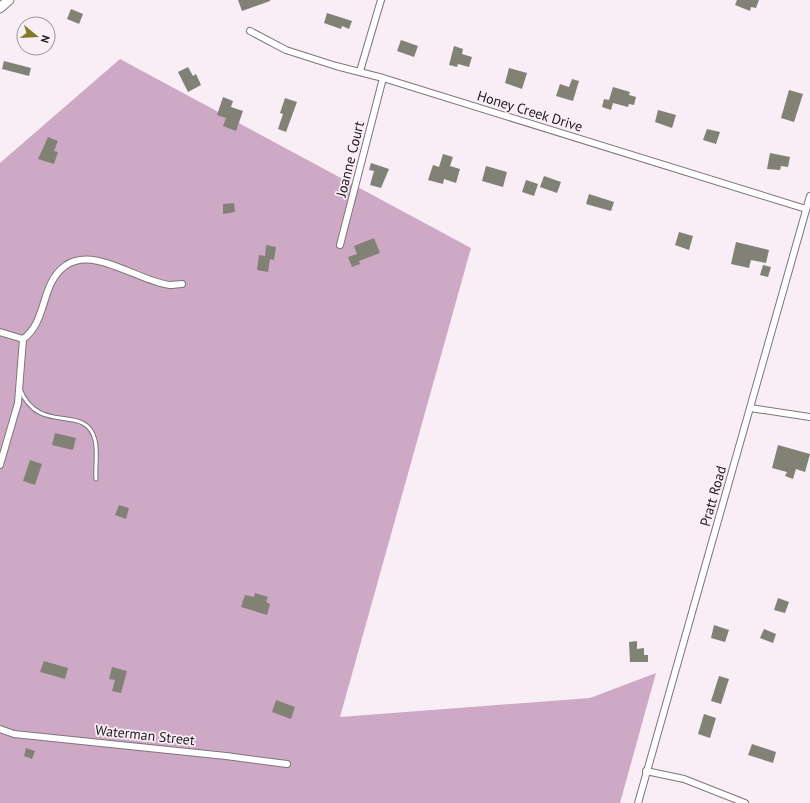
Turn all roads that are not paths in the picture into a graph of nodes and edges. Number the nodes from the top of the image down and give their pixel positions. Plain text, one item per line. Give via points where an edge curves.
1 (9, 0) edge
2 (381, 0) edge
3 (0, 8) edge
4 (250, 31) dead end
5 (360, 72) junction
6 (383, 78) junction
7 (810, 196) edge
8 (806, 209) junction
9 (340, 246) dead end
10 (182, 284) dead end
11 (0, 332) edge
12 (23, 339) junction
13 (20, 387) junction
14 (750, 408) junction
15 (810, 417) edge
16 (0, 465) edge
17 (96, 480) dead end
18 (0, 729) edge
19 (287, 764) dead end
20 (646, 771) junction
21 (638, 803) edge
22 (745, 803) edge

1 - 3 main road
2 - 5 street
4 - 5 street, Honey Creek Drive via 286,50
5 - 6 street, Honey Creek Drive
6 - 8 street, Honey Creek Drive
6 - 9 street, Joanne Court
7 - 8 street, Pratt Road
8 - 14 street, Pratt Road
10 - 12 street via 169,285 94,261 70,262 52,280 41,314
11 - 12 street
12 - 13 street
13 - 16 street via 16,413
13 - 17 lane via 27,403 39,413 76,420 91,430 95,440
14 - 15 street
14 - 20 street, Pratt Road
18 - 19 street, Waterman Street via 14,734
20 - 21 street, Pratt Road
20 - 22 street via 684,779

